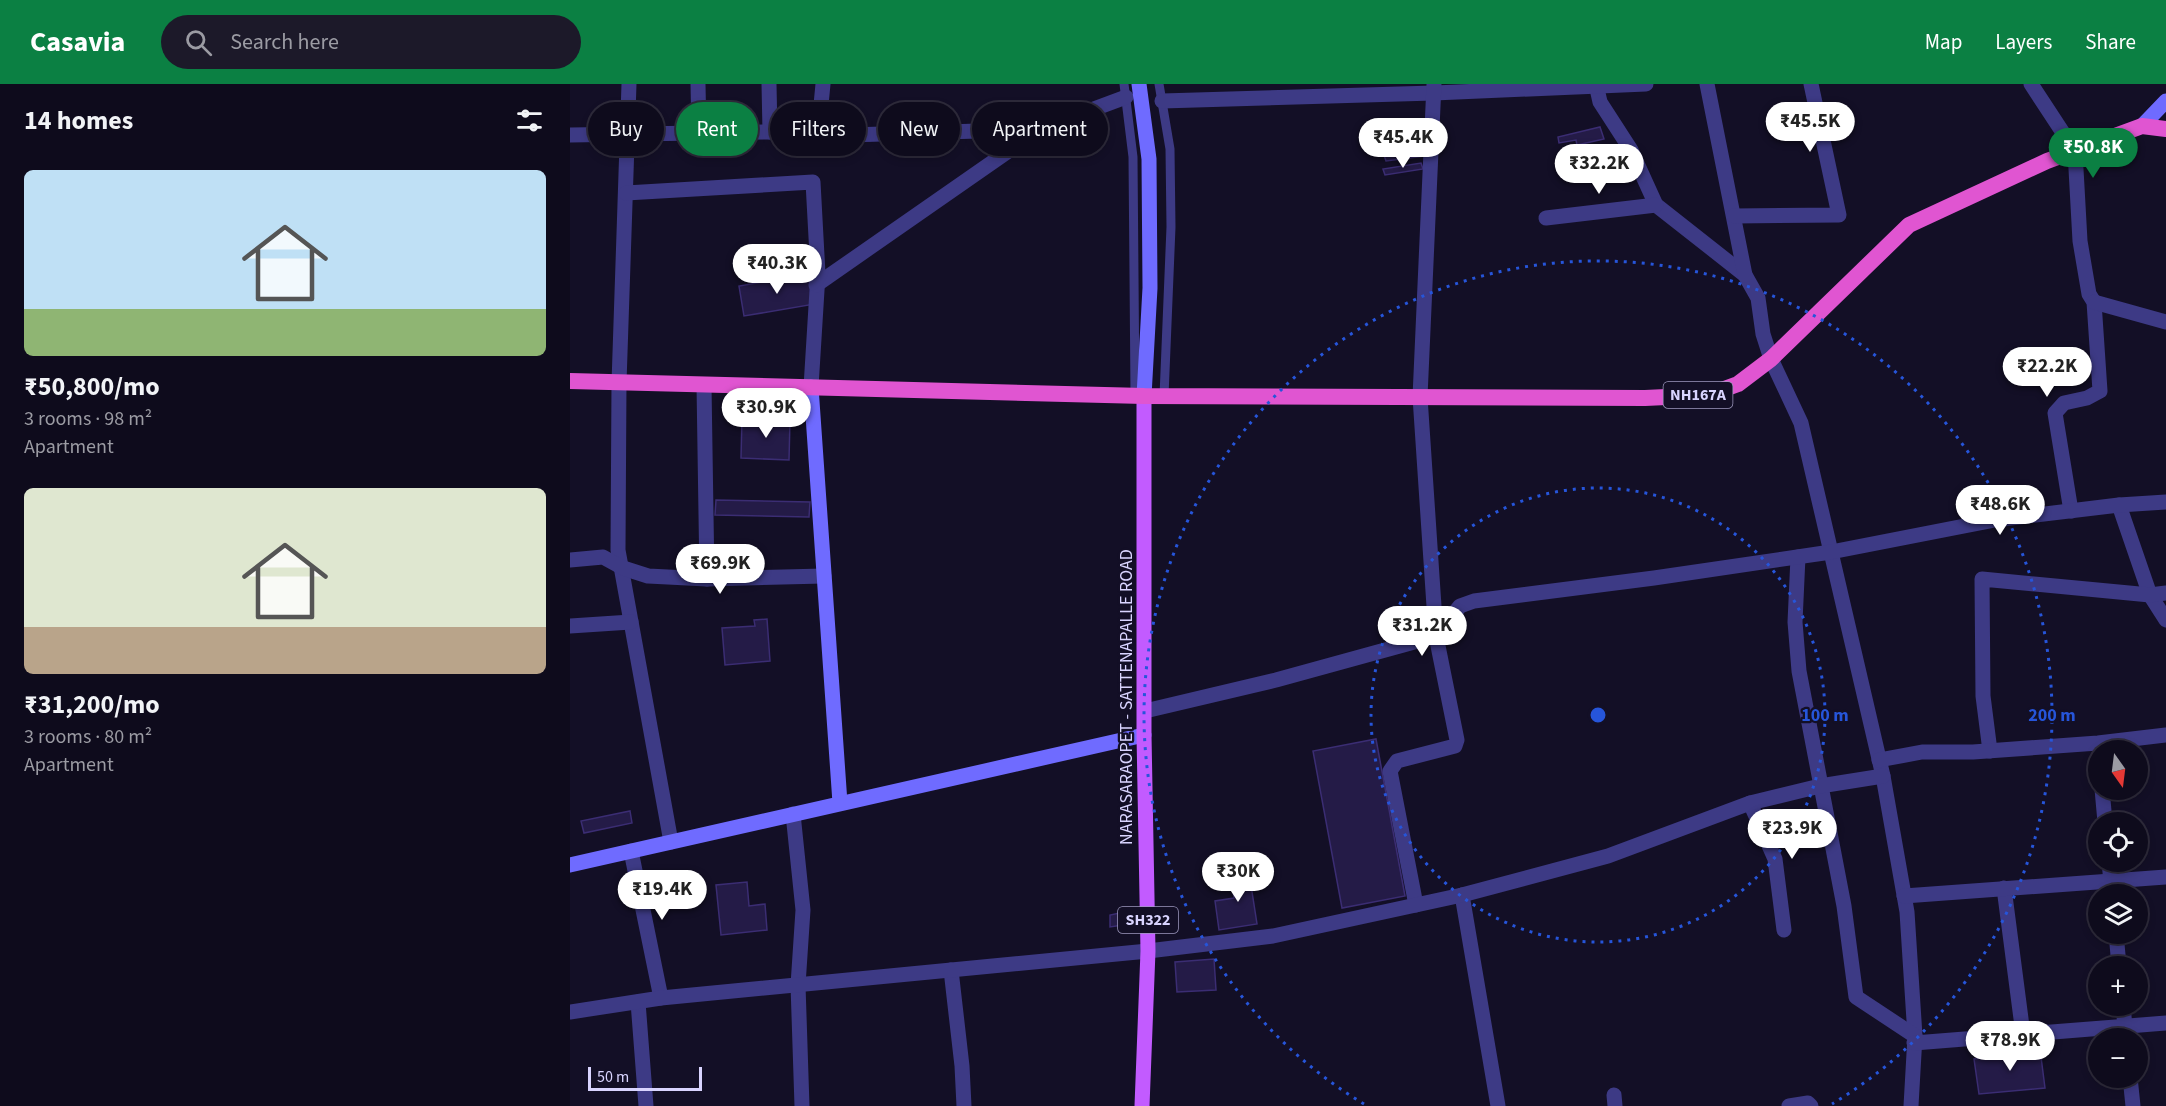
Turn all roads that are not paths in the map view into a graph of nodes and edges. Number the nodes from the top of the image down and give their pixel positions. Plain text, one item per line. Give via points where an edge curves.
1 (629, 84) edge
2 (698, 84) edge
3 (769, 84) edge
4 (823, 84) edge
5 (1139, 84) edge
6 (1159, 84) edge
7 (1646, 84) edge
8 (1707, 84) edge
9 (1811, 84) edge
10 (2031, 84) edge
11 (1596, 86) edge
12 (1434, 89) edge
13 (1125, 90) edge
14 (1162, 101) junction
15 (2166, 101) edge
16 (629, 102) edge
17 (698, 102) edge
18 (821, 102) edge
19 (1100, 102) edge
20 (2142, 126) junction
21 (2166, 129) edge
22 (972, 131) edge
23 (758, 132) edge
24 (770, 132) joint
25 (866, 134) edge
26 (570, 135) edge
27 (588, 135) edge
28 (2075, 151) junction
29 (628, 156) edge
30 (1001, 156) edge
31 (626, 194) junction
32 (1656, 205) junction
33 (1734, 216) junction
34 (1546, 218) dead end
35 (1745, 275) junction
36 (816, 285) junction
37 (2094, 302) junction
38 (2166, 322) edge
39 (1771, 359) junction
40 (570, 381) edge
41 (619, 382) junction
42 (704, 385) junction
43 (811, 387) junction
44 (1139, 395) junction
45 (1164, 396) junction
46 (1420, 397) junction
47 (2166, 502) edge
48 (2120, 505) junction
49 (2071, 511) junction
50 (1831, 552) junction
51 (1798, 557) junction
52 (570, 560) edge
53 (622, 568) junction
54 (824, 576) junction
55 (707, 579) junction
56 (2158, 594) edge
57 (2166, 620) edge
58 (631, 622) junction
59 (570, 626) edge
60 (1436, 636) junction
61 (1145, 711) junction
62 (1144, 735) junction
63 (2166, 735) edge
64 (2135, 740) edge
65 (2088, 746) edge
66 (1990, 751) junction
67 (1879, 760) junction
68 (1883, 776) junction
69 (1820, 786) junction
70 (840, 803) junction
71 (1750, 803) junction
72 (793, 814) junction
73 (671, 842) junction
74 (631, 851) junction
75 (570, 865) edge
76 (2166, 877) edge
77 (2128, 884) edge
78 (2088, 887) edge
79 (2004, 888) junction
80 (1462, 895) junction
81 (1904, 896) junction
82 (1416, 905) junction
83 (1784, 930) dead end
84 (1148, 951) junction
85 (951, 970) junction
86 (798, 985) junction
87 (661, 998) junction
88 (638, 1002) junction
89 (570, 1012) edge
90 (2166, 1023) edge
91 (2140, 1028) edge
92 (2088, 1032) edge
93 (2023, 1034) junction
94 (1914, 1039) junction
95 (2131, 1088) edge
96 (646, 1106) edge
97 (802, 1106) edge
98 (964, 1106) edge
99 (1142, 1106) edge
100 (1498, 1106) edge
101 (1789, 1106) edge
102 (1811, 1106) edge
103 (1911, 1106) edge
104 (2133, 1106) edge

1 - 16 street
2 - 17 street
3 - 24 street
4 - 18 street
5 - 44 main road, NARASARAOPET - SATTENAPALLE ROAD via 1149,159 1150,288
6 - 14 lane
7 - 11 street
8 - 33 street
9 - 33 street via 1839,215
10 - 28 street
11 - 12 street
11 - 32 street via 1600,102 1631,150
12 - 14 street
12 - 46 street
13 - 19 street
13 - 44 lane via 1133,157
14 - 45 lane via 1170,149 1171,227
15 - 20 main road
20 - 21 highway, NH167A
20 - 28 highway, NH167A
22 - 25 street
23 - 24 street
26 - 27 street
28 - 37 street via 2080,242 2089,294
28 - 39 highway, NH167A via 1909,225
29 - 31 street
30 - 36 street
31 - 36 street via 813,182
31 - 41 street
32 - 34 street
32 - 35 street
33 - 35 street
35 - 39 street via 1758,298
36 - 43 street
37 - 38 street
37 - 49 street via 2100,391 2064,403 2055,413
39 - 46 highway, NH167A via 1738,384 1708,395
39 - 50 street via 1801,423
40 - 41 highway, NH167A
41 - 42 highway, NH167A
41 - 53 street via 618,550
42 - 43 highway, NH167A
42 - 55 street
43 - 44 highway, NH167A
43 - 54 main road
44 - 45 highway, NH167A
44 - 61 main road, NARASARAOPET - SATTENAPALLE ROAD / SH322
45 - 46 highway, NH167A
46 - 60 street
47 - 48 street
48 - 49 street
48 - 56 street
49 - 50 street via 1995,520
50 - 51 street
50 - 67 street
51 - 60 street via 1474,601 1460,606
51 - 69 street via 1798,662
52 - 53 street via 603,557
53 - 55 street via 648,576
53 - 58 street
54 - 55 street
54 - 70 main road
56 - 57 street
56 - 66 street via 1982,579 1983,696
58 - 59 street
58 - 73 street
60 - 61 street
60 - 82 street via 1455,746 1397,761 1390,771
61 - 62 main road, NARASARAOPET - SATTENAPALLE ROAD / SH322
62 - 70 main road
62 - 84 main road, NARASARAOPET - SATTENAPALLE ROAD / SH322
63 - 64 street
65 - 66 street
66 - 67 street via 1922,752
67 - 68 street
68 - 69 street
68 - 81 street
69 - 71 street
69 - 94 street via 1844,906 1856,997
70 - 72 main road
71 - 80 street via 1608,856
71 - 83 street via 1775,859
72 - 73 main road
72 - 86 street via 803,909
73 - 74 main road
74 - 75 main road
74 - 87 street
76 - 77 street
78 - 79 street
79 - 81 street
79 - 93 street
80 - 82 street
80 - 100 street
81 - 94 street
82 - 84 street via 1273,936
84 - 85 street
84 - 99 main road, NARASARAOPET - SATTENAPALLE ROAD / SH322
85 - 86 street
85 - 98 street
86 - 87 street
86 - 97 street
87 - 88 street
88 - 89 street
88 - 96 street
90 - 91 street
92 - 93 street
93 - 94 street
94 - 103 street
95 - 104 street
101 - 102 street

